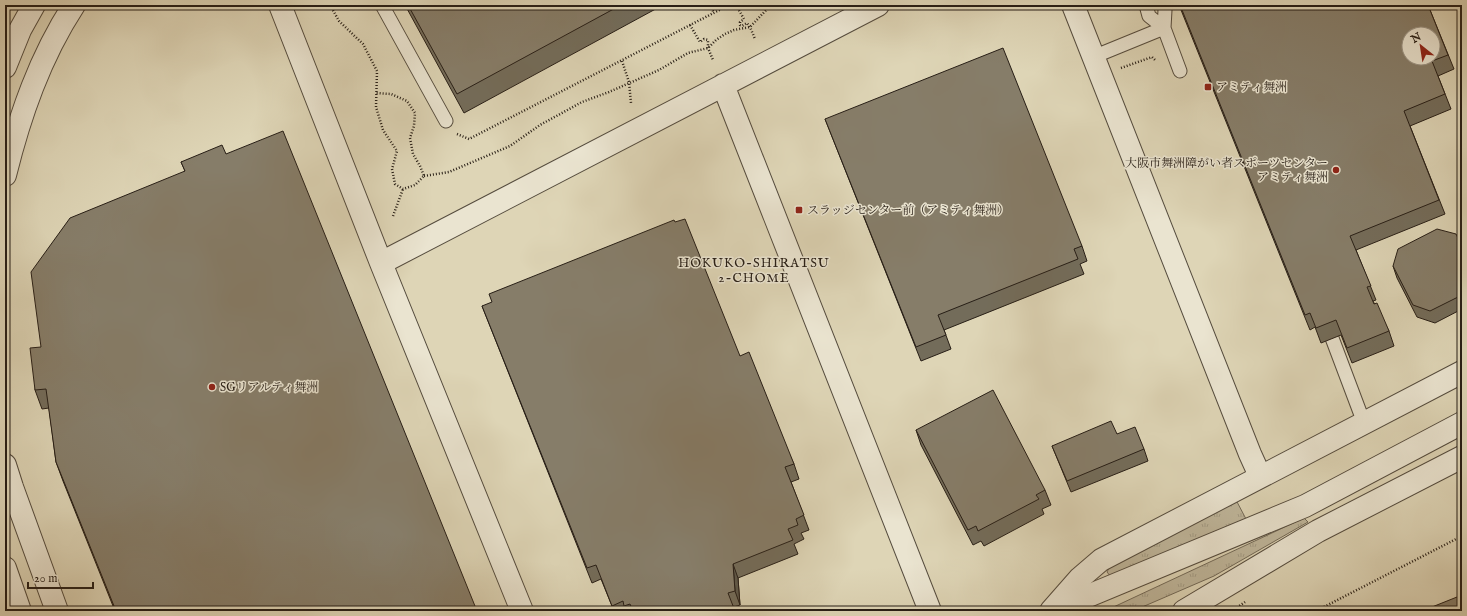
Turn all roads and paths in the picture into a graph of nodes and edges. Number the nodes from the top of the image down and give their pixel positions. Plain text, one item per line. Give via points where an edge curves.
1 (34, 5) edge
2 (74, 5) edge
3 (280, 5) edge
4 (330, 5) edge
5 (382, 5) edge
6 (710, 5) edge
7 (729, 5) edge
8 (736, 5) edge
9 (771, 5) edge
10 (878, 5) edge
11 (1073, 5) edge
12 (1146, 5) edge
13 (1164, 5) edge
14 (714, 13) junction
15 (690, 25) junction
16 (750, 27) junction
17 (1164, 28) junction
18 (755, 39) dead end
19 (708, 48) junction
20 (1093, 57) junction
21 (713, 60) dead end
22 (622, 61) junction
23 (1156, 61) dead end
24 (5, 67) edge
25 (1118, 69) dead end
26 (1180, 71) dead end
27 (629, 82) junction
28 (724, 85) junction
29 (376, 93) junction
30 (631, 103) dead end
31 (446, 121) joint
32 (5, 175) edge
33 (424, 176) junction
34 (403, 189) junction
35 (393, 216) dead end
36 (380, 263) junction
37 (1332, 338) edge
38 (1462, 372) edge
39 (1364, 423) junction
40 (1462, 423) edge
41 (1462, 456) edge
42 (5, 465) edge
43 (1260, 476) junction
44 (1462, 536) edge
45 (5, 568) edge
46 (20, 611) edge
47 (57, 611) edge
48 (522, 611) edge
49 (930, 611) edge
50 (1052, 611) edge
51 (1184, 611) edge
52 (1316, 611) edge

1 - 24 street via 20,30
2 - 32 street via 44,59 25,106
3 - 36 street
4 - 29 path via 339,21 363,44 377,71
5 - 31 lane
6 - 14 path
7 - 14 path
8 - 16 path via 744,20 740,25 747,23
9 - 16 path
10 - 28 street
11 - 20 street
12 - 17 lane via 1149,16
13 - 17 lane
14 - 15 path
15 - 19 path via 700,42 708,40
15 - 22 path
16 - 18 path
16 - 19 path via 725,34
17 - 20 lane
17 - 26 lane
19 - 21 path
19 - 27 path via 688,53 659,70
20 - 43 street
22 - 27 path
22 - 31 path via 469,139 454,133
23 - 25 path via 1152,57
27 - 30 path
27 - 33 path via 582,102 510,146 450,172
28 - 36 street
28 - 49 street
29 - 33 path via 391,94 407,101 415,113 410,138 413,154
29 - 34 path via 376,107 383,130 397,151 392,169 395,184
33 - 34 path via 416,186
34 - 35 path
36 - 48 street
37 - 39 lane
38 - 39 street
39 - 43 street
40 - 50 street via 1305,506
41 - 51 street via 1318,531
42 - 47 street
43 - 50 street via 1101,560 1080,578
44 - 52 path
45 - 46 street

